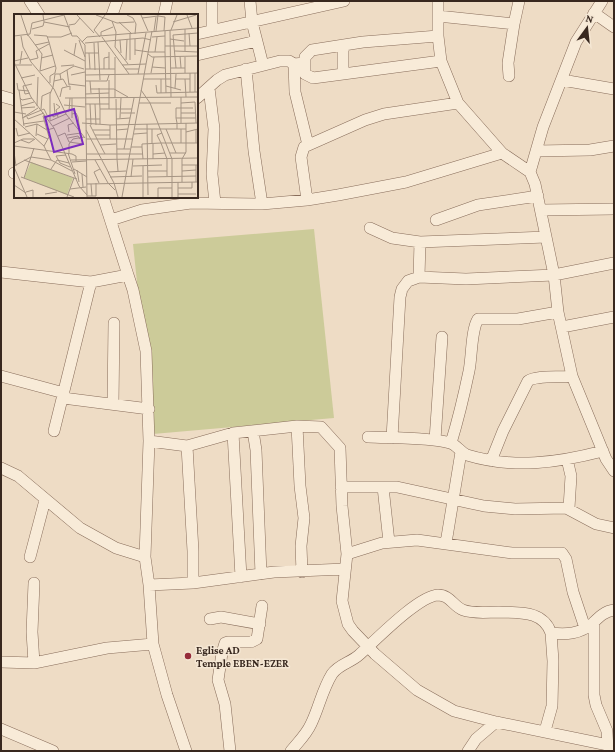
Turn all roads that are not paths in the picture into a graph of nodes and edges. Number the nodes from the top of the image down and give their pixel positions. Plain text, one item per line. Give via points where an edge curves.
1 (30, 1) edge
2 (117, 1) edge
3 (167, 1) edge
4 (212, 1) edge
5 (250, 1) edge
6 (344, 1) edge
7 (438, 1) edge
8 (519, 1) edge
9 (602, 1) edge
10 (38, 14) edge
11 (112, 14) edge
12 (164, 14) edge
13 (594, 14) junction
14 (438, 16) junction
15 (252, 22) junction
16 (514, 24) junction
17 (614, 27) edge
18 (212, 30) junction
19 (198, 34) edge
20 (438, 36) junction
21 (256, 41) junction
22 (343, 46) junction
23 (198, 55) edge
24 (441, 61) junction
25 (262, 64) junction
26 (299, 64) junction
27 (246, 69) junction
28 (343, 74) junction
29 (508, 76) dead end
30 (562, 80) junction
31 (209, 88) junction
32 (614, 89) edge
33 (1, 96) edge
34 (198, 97) edge
35 (14, 100) edge
36 (458, 103) junction
37 (308, 145) junction
38 (614, 146) edge
39 (537, 151) junction
40 (502, 153) junction
41 (530, 172) junction
42 (538, 196) junction
43 (103, 198) edge
44 (191, 200) edge
45 (307, 200) junction
46 (215, 203) junction
47 (262, 204) junction
48 (614, 209) edge
49 (541, 210) junction
50 (111, 220) junction
51 (436, 220) dead end
52 (370, 228) dead end
53 (546, 237) junction
54 (420, 242) junction
55 (614, 263) edge
56 (1, 272) edge
57 (128, 275) junction
58 (554, 275) junction
59 (419, 277) junction
60 (91, 282) junction
61 (558, 312) junction
62 (614, 317) edge
63 (114, 323) dead end
64 (562, 327) junction
65 (442, 337) dead end
66 (1, 376) edge
67 (572, 376) junction
68 (64, 395) junction
69 (113, 404) junction
70 (149, 409) junction
71 (297, 426) junction
72 (54, 431) dead end
73 (253, 431) junction
74 (233, 433) junction
75 (368, 437) dead end
76 (392, 438) junction
77 (435, 440) junction
78 (149, 441) junction
79 (451, 443) junction
80 (187, 446) junction
81 (603, 451) junction
82 (460, 452) junction
83 (567, 459) junction
84 (491, 461) junction
85 (1, 468) edge
86 (614, 471) edge
87 (341, 487) junction
88 (383, 487) junction
89 (452, 499) junction
90 (45, 500) junction
91 (569, 508) junction
92 (614, 528) edge
93 (389, 542) junction
94 (446, 543) junction
95 (347, 554) junction
96 (145, 557) junction
97 (30, 558) dead end
98 (345, 569) junction
99 (302, 572) junction
100 (261, 574) junction
101 (241, 577) junction
102 (193, 582) junction
103 (34, 584) dead end
104 (149, 585) junction
105 (262, 606) dead end
106 (614, 610) edge
107 (210, 619) dead end
108 (260, 624) junction
109 (589, 625) junction
110 (551, 633) junction
111 (153, 644) junction
112 (368, 645) junction
113 (1, 662) edge
114 (34, 663) junction
115 (496, 722) junction
116 (1, 729) edge
117 (545, 731) junction
118 (608, 748) edge
119 (53, 751) edge
120 (186, 751) edge
121 (230, 751) edge
122 (291, 751) edge
123 (468, 751) edge

1 - 10 street
2 - 11 street
3 - 12 street
4 - 18 street
5 - 15 street
6 - 15 street
7 - 14 street
8 - 16 street
9 - 13 street
13 - 17 street
13 - 30 street via 576,42
14 - 16 street
14 - 20 street
15 - 18 street
15 - 21 street
16 - 29 street
18 - 19 street
20 - 22 street
20 - 24 street
21 - 23 street
21 - 25 street
22 - 26 street via 312,50
22 - 28 street
24 - 28 street
24 - 36 street
25 - 26 street via 288,61
25 - 27 street
26 - 28 street via 304,74 309,77
26 - 37 street via 295,92
27 - 31 street via 225,75
27 - 47 street
30 - 32 street
30 - 39 street via 543,127
31 - 34 street
31 - 46 street via 214,129 212,174
33 - 35 street
36 - 37 street via 384,114
36 - 40 street
37 - 45 street via 302,150 301,157
38 - 39 street via 590,150
39 - 41 street
40 - 41 street
40 - 45 street via 406,182
41 - 42 street
42 - 49 street
42 - 51 street via 478,205
43 - 50 street
44 - 46 street
44 - 50 street via 142,210
45 - 47 street
46 - 47 street
48 - 49 street
49 - 53 street
50 - 57 street
52 - 54 street via 392,238
53 - 54 street
53 - 58 street
54 - 59 street
55 - 58 street
56 - 60 street
57 - 60 street
57 - 70 street via 146,351
58 - 59 street via 466,279
58 - 61 street
59 - 76 street via 408,281 400,297
60 - 68 street via 77,331
61 - 64 street
61 - 79 street via 518,319 478,319 474,327 463,399
62 - 64 street
63 - 69 street
64 - 67 street
65 - 77 street
66 - 68 street
67 - 81 street
67 - 84 street via 536,377 528,381
68 - 69 street
68 - 72 street
69 - 70 street
70 - 78 street
71 - 73 street
71 - 87 street via 321,427 339,446
71 - 99 street via 304,518
73 - 74 street
73 - 100 street
74 - 80 street
74 - 101 street
75 - 76 street
76 - 77 street
77 - 79 street
78 - 80 street
78 - 96 street
79 - 82 street
80 - 102 street
81 - 83 street
81 - 86 street
82 - 84 street
82 - 89 street
83 - 84 street via 529,464
83 - 91 street via 571,476
85 - 90 street via 18,476
87 - 88 street
87 - 95 street
88 - 89 street
88 - 93 street
89 - 91 street via 515,509
89 - 94 street
90 - 96 street via 80,528 116,548
90 - 97 street
91 - 92 street via 596,524
93 - 94 street via 417,540
93 - 95 street
94 - 109 street via 512,553 563,554 573,592
95 - 98 street
96 - 104 street
98 - 99 street
98 - 112 street via 342,601 344,611 348,624
99 - 100 street
100 - 101 street
101 - 102 street
102 - 104 street
103 - 114 street
104 - 111 street
105 - 108 street
106 - 109 street via 604,613
107 - 108 street via 221,617
108 - 121 street via 257,639 251,642 225,643 222,653 218,680 225,704
109 - 110 street via 567,635
109 - 118 street via 594,695 607,731
110 - 112 street via 543,621 532,614 468,611 460,609 446,596 439,595 430,597 420,604
110 - 117 street via 552,706
111 - 114 street via 107,648
111 - 120 street
112 - 115 street via 417,690 434,701 454,711
112 - 122 street via 357,656 338,667 332,675 311,725
113 - 114 street
115 - 117 street
115 - 123 street via 476,739
116 - 119 street
117 - 118 street

